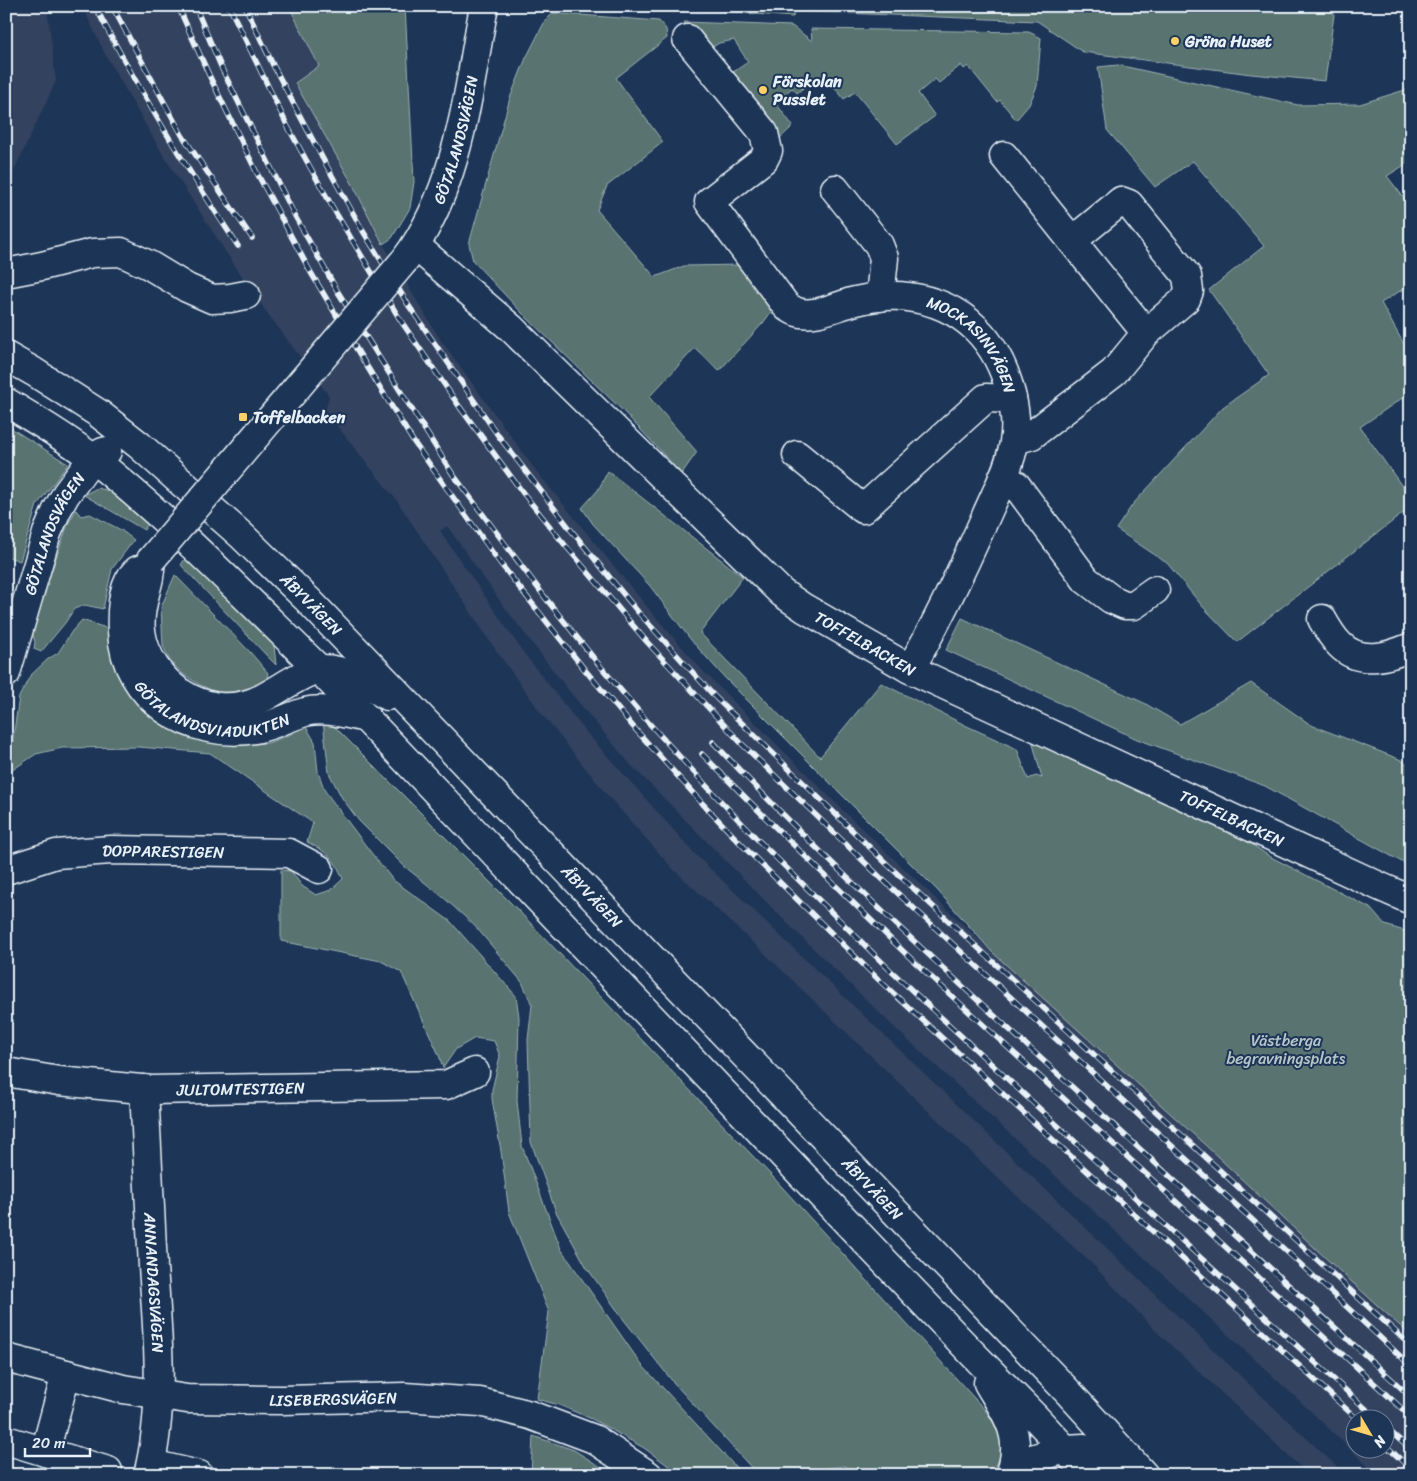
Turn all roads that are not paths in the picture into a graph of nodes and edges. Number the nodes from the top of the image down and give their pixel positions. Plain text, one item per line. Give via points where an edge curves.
1 (484, 6) edge
2 (687, 39) dead end
3 (1004, 156) dead end
4 (835, 189) dead end
5 (1072, 241) junction
6 (410, 254) junction
7 (6, 272) edge
8 (246, 295) dead end
9 (880, 297) junction
10 (1146, 333) junction
11 (6, 356) edge
12 (1012, 399) junction
13 (6, 402) edge
14 (1014, 440) junction
15 (797, 455) dead end
16 (93, 458) junction
17 (157, 461) junction
18 (1003, 477) junction
19 (151, 560) junction
20 (1155, 590) dead end
21 (308, 600) junction
22 (1322, 620) dead end
23 (1411, 647) edge
24 (319, 669) junction
25 (910, 669) junction
26 (6, 673) edge
27 (366, 718) junction
28 (423, 719) junction
29 (270, 724) junction
30 (319, 869) dead end
31 (6, 870) edge
32 (1411, 896) edge
33 (6, 1072) edge
34 (475, 1072) dead end
35 (144, 1089) junction
36 (970, 1351) junction
37 (6, 1358) edge
38 (66, 1374) junction
39 (159, 1394) junction
40 (1069, 1394) junction
41 (6, 1440) edge
42 (1065, 1449) junction
43 (45, 1452) junction
44 (149, 1470) edge
45 (108, 1471) dead end
46 (198, 1475) edge
47 (648, 1475) edge
48 (1010, 1475) edge
49 (1014, 1475) edge
50 (1050, 1475) edge
51 (1089, 1475) edge
52 (1129, 1475) edge
53 (1144, 1475) edge

1 - 6 street, GÖTALANDSVÄGEN via 458,142 446,185 428,226
2 - 9 street, MOCKASINVÄGEN via 764,133 768,151 764,159 709,202 787,306 798,313 814,313
3 - 5 street
4 - 9 street via 879,245 884,258
5 - 10 street
5 - 10 street via 1121,201 1129,204 1187,276 1189,291 1186,299
6 - 19 street, GÖTALANDSVIADUKTEN, bridge
6 - 25 street, TOFFELBACKEN via 511,328 782,593
7 - 8 street via 92,253 121,252 212,299
9 - 12 street, MOCKASINVÄGEN via 909,297 930,302 969,322 989,341 1008,380
10 - 14 street via 1114,372 1032,436
11 - 17 street, ÅBYVÄGEN via 98,413
12 - 14 street, MOCKASINVÄGEN via 1016,420
12 - 15 street via 986,398 863,509
13 - 16 street
14 - 18 street, MOCKASINVÄGEN
16 - 17 street via 114,449
16 - 24 street via 211,563
16 - 26 street, GÖTALANDSVÄGEN via 66,494 47,532
17 - 21 street, ÅBYVÄGEN
18 - 20 street via 1016,485 1086,580 1111,599 1134,605
18 - 25 street, MOCKASINVÄGEN via 959,576
19 - 24 street, GÖTALANDSVIADUKTEN via 149,581 142,598 142,636 155,667 172,688 196,702 226,708 267,697
19 - 29 street, GÖTALANDSVIADUKTEN via 133,574 121,615 125,654 147,694 169,712 196,725 234,730
21 - 24 street via 318,624
21 - 28 street, ÅBYVÄGEN
22 - 23 street via 1340,645 1354,654 1371,658 1393,655
24 - 27 street
24 - 28 street via 342,670
24 - 29 street via 312,686 299,701
25 - 32 street, TOFFELBACKEN via 1381,887 1406,898
27 - 29 street, GÖTALANDSVIADUKTEN via 342,712 307,712
27 - 36 street
28 - 40 street, ÅBYVÄGEN
30 - 31 street, DOPPARESTIGEN via 289,853 111,850 56,854
33 - 35 street, JULTOMTESTIGEN
34 - 35 street, JULTOMTESTIGEN via 446,1085
35 - 39 street, ANNANDAGSVÄGEN
36 - 42 street
36 - 48 street via 1010,1422 1015,1451
37 - 38 street, LISEBERGSVÄGEN
38 - 39 street, LISEBERGSVÄGEN via 123,1389
38 - 43 street
39 - 44 street, ANNANDAGSVÄGEN
39 - 47 street, LISEBERGSVÄGEN via 187,1399 404,1397 480,1402 530,1415 594,1439
40 - 42 street
40 - 53 street, ÅBYVÄGEN
41 - 43 street
42 - 49 street via 1035,1458
42 - 50 street
42 - 51 street
42 - 52 street via 1084,1448 1099,1454
43 - 45 street
44 - 46 street

